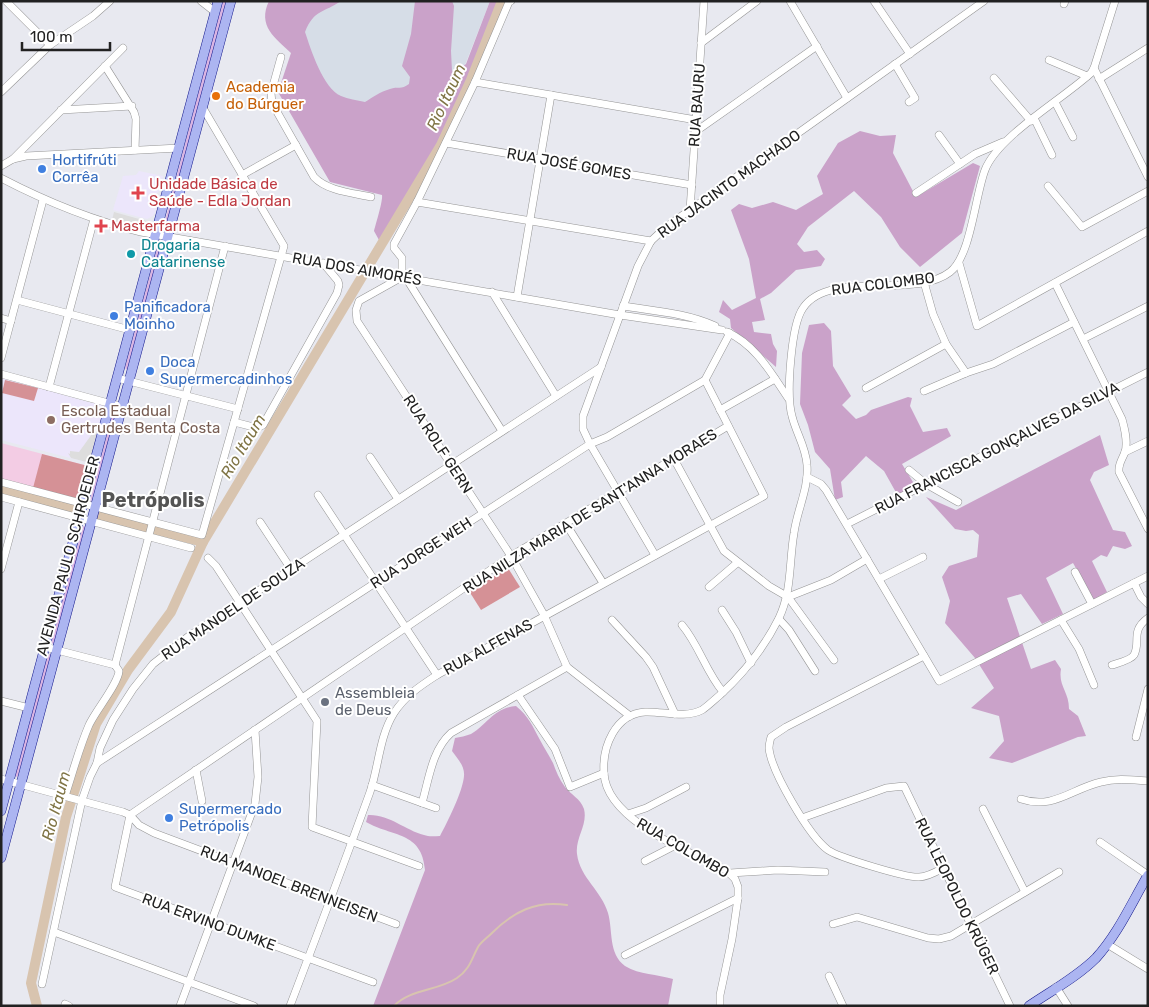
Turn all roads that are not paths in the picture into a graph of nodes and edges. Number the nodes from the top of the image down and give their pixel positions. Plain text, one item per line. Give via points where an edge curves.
1 (6, 1) edge
2 (110, 1) edge
3 (201, 1) edge
4 (218, 1) edge
5 (232, 1) edge
6 (704, 1) edge
7 (757, 1) edge
8 (790, 1) edge
9 (874, 1) edge
10 (984, 1) edge
11 (1115, 1) edge
12 (510, 2) edge
13 (215, 12) junction
14 (701, 43) junction
15 (50, 45) junction
16 (817, 46) junction
17 (123, 48) dead end
18 (1148, 48) edge
19 (910, 54) junction
20 (281, 57) dead end
21 (1049, 60) dead end
22 (895, 64) junction
23 (105, 66) junction
24 (1094, 68) junction
25 (1087, 76) junction
26 (994, 78) dead end
27 (1099, 79) junction
28 (476, 82) junction
29 (1, 92) edge
30 (551, 95) junction
31 (847, 98) junction
32 (909, 102) dead end
33 (1055, 102) junction
34 (132, 106) junction
35 (203, 108) junction
36 (61, 110) junction
37 (696, 120) junction
38 (1032, 120) junction
39 (695, 132) junction
40 (939, 135) dead end
41 (1073, 137) dead end
42 (1008, 140) junction
43 (446, 143) junction
44 (296, 145) junction
45 (178, 148) junction
46 (135, 150) junction
47 (1052, 155) dead end
48 (13, 159) junction
49 (540, 159) junction
50 (960, 164) junction
51 (1, 166) edge
52 (242, 175) junction
53 (1148, 177) edge
54 (1, 178) edge
55 (692, 185) junction
56 (1048, 186) dead end
57 (1148, 191) edge
58 (916, 193) dead end
59 (371, 197) dead end
60 (43, 200) junction
61 (417, 202) junction
62 (690, 210) junction
63 (94, 220) junction
64 (530, 221) junction
65 (1148, 231) edge
66 (155, 234) junction
67 (168, 236) junction
68 (651, 241) junction
69 (226, 246) junction
70 (281, 256) junction
71 (323, 263) junction
72 (959, 263) junction
73 (404, 277) junction
74 (924, 282) junction
75 (1055, 283) junction
76 (492, 292) junction
77 (517, 297) junction
78 (16, 300) junction
79 (623, 306) junction
80 (1148, 306) edge
81 (69, 314) junction
82 (620, 315) junction
83 (1, 318) edge
84 (11, 321) junction
85 (1074, 322) junction
86 (130, 330) junction
87 (722, 330) junction
88 (730, 333) junction
89 (1083, 339) junction
90 (946, 344) junction
91 (1, 358) edge
92 (601, 367) junction
93 (1148, 372) edge
94 (966, 373) junction
95 (1, 374) edge
96 (117, 378) junction
97 (775, 379) junction
98 (705, 380) junction
99 (129, 381) junction
100 (50, 387) junction
101 (866, 388) dead end
102 (924, 391) dead end
103 (1109, 392) junction
104 (186, 396) junction
105 (556, 396) junction
106 (789, 399) junction
107 (110, 403) junction
108 (122, 406) junction
109 (238, 409) junction
110 (720, 410) junction
111 (234, 422) junction
112 (728, 426) junction
113 (502, 431) junction
114 (1148, 441) edge
115 (590, 444) junction
116 (1125, 452) junction
117 (370, 457) dead end
118 (674, 459) junction
119 (452, 464) junction
120 (909, 470) dead end
121 (807, 477) junction
122 (1, 482) edge
123 (926, 484) junction
124 (619, 492) junction
125 (318, 495) dead end
126 (1, 497) edge
127 (398, 499) junction
128 (19, 502) junction
129 (958, 502) dead end
130 (84, 504) junction
131 (96, 507) junction
132 (483, 513) junction
133 (80, 518) junction
134 (92, 521) junction
135 (152, 522) junction
136 (260, 522) dead end
137 (566, 524) junction
138 (847, 524) junction
139 (710, 525) junction
140 (1148, 529) edge
141 (344, 534) junction
142 (148, 536) junction
143 (191, 548) dead end
144 (655, 555) junction
145 (511, 556) junction
146 (923, 557) dead end
147 (208, 558) dead end
148 (867, 559) junction
149 (738, 563) junction
150 (1, 569) edge
151 (291, 569) junction
152 (1076, 572) dead end
153 (1148, 576) edge
154 (879, 579) junction
155 (376, 583) junction
156 (603, 583) junction
157 (1134, 584) junction
158 (709, 587) dead end
159 (788, 597) junction
160 (240, 603) junction
161 (1092, 604) junction
162 (1148, 604) edge
163 (722, 610) dead end
164 (544, 615) junction
165 (779, 618) junction
166 (1148, 618) edge
167 (612, 620) dead end
168 (1061, 620) junction
169 (682, 625) dead end
170 (406, 628) junction
171 (45, 647) junction
172 (57, 650) junction
173 (271, 650) junction
174 (924, 656) junction
175 (834, 660) dead end
176 (751, 663) junction
177 (115, 665) junction
178 (1112, 665) dead end
179 (567, 667) junction
180 (815, 671) dead end
181 (437, 676) junction
182 (1094, 685) dead end
183 (1148, 688) edge
184 (723, 692) junction
185 (518, 695) junction
186 (302, 698) junction
187 (1, 701) edge
188 (29, 708) junction
189 (674, 714) junction
190 (630, 716) junction
191 (255, 730) junction
192 (1136, 737) dead end
193 (97, 764) junction
194 (196, 770) junction
195 (604, 773) junction
196 (5, 780) edge
197 (1148, 781) edge
198 (21, 784) junction
199 (372, 785) junction
200 (686, 786) dead end
201 (73, 798) junction
202 (1020, 799) dead end
203 (202, 801) dead end
204 (422, 803) junction
205 (436, 808) dead end
206 (983, 809) dead end
207 (1, 811) edge
208 (628, 814) junction
209 (130, 815) junction
210 (802, 818) junction
211 (352, 842) junction
212 (1100, 842) dead end
213 (676, 845) junction
214 (1, 858) edge
215 (645, 862) dead end
216 (233, 863) junction
217 (419, 866) dead end
218 (943, 868) junction
219 (825, 872) dead end
220 (1059, 872) dead end
221 (730, 873) junction
222 (1148, 875) edge
223 (1025, 892) junction
224 (738, 898) junction
225 (330, 900) junction
226 (211, 922) junction
227 (396, 924) dead end
228 (833, 924) dead end
229 (971, 924) junction
230 (54, 932) junction
231 (1107, 944) junction
232 (625, 955) dead end
233 (308, 958) junction
234 (1148, 969) edge
235 (829, 976) dead end
236 (188, 982) junction
237 (373, 982) dead end
238 (42, 984) dead end
239 (1056, 987) junction
240 (180, 1006) edge
241 (254, 1006) edge
242 (290, 1006) edge
243 (720, 1006) edge
244 (843, 1006) edge
245 (1010, 1006) edge
246 (1030, 1006) edge
247 (1068, 1006) edge

1 - 15 street
2 - 15 street
3 - 13 street
4 - 13 main road, AVENIDA PAULO SCHROEDER
5 - 35 main road, AVENIDA PAULO SCHROEDER
6 - 14 street, RUA BAURU
7 - 14 street
8 - 16 street
9 - 19 street
10 - 19 street, RUA JACINTO MACHADO
11 - 24 street
12 - 28 street
13 - 45 main road, AVENIDA PAULO SCHROEDER
14 - 37 street, RUA BAURU
15 - 29 street
16 - 31 street
16 - 39 street
17 - 23 street
18 - 27 street
19 - 22 street, RUA JACINTO MACHADO
20 - 44 street via 271,98
21 - 25 street
22 - 31 street, RUA JACINTO MACHADO
22 - 32 street via 915,98
23 - 34 street
23 - 36 street
24 - 25 street
24 - 27 street
25 - 33 street
26 - 38 street
27 - 53 street
28 - 30 street
28 - 43 street
30 - 37 street
30 - 49 street
31 - 62 street, RUA JACINTO MACHADO
33 - 38 street
33 - 41 street
34 - 36 street
34 - 46 street via 136,119
35 - 52 street
35 - 67 main road, AVENIDA PAULO SCHROEDER
36 - 48 street
37 - 39 street, RUA BAURU
38 - 42 street
38 - 47 street
39 - 55 street, RUA BAURU
40 - 50 street
42 - 50 street via 984,149
42 - 72 street via 992,156 984,172
43 - 49 street, RUA JOSÉ GOMES
43 - 61 street
44 - 52 street
44 - 59 street via 318,181
45 - 46 street
45 - 66 main road, AVENIDA PAULO SCHROEDER
46 - 48 street
48 - 51 street
49 - 55 street, RUA JOSÉ GOMES
49 - 64 street
50 - 58 street
52 - 70 street via 284,246
54 - 60 street, RUA DOS AIMORÉS
55 - 62 street, RUA BAURU
56 - 57 street via 1082,227
60 - 63 street, RUA DOS AIMORÉS
60 - 78 street
61 - 64 street
61 - 73 street via 394,244 402,258
62 - 68 street, RUA JACINTO MACHADO
63 - 66 street, RUA DOS AIMORÉS
63 - 81 street
64 - 68 street
64 - 77 street
65 - 75 street
66 - 67 street, RUA DOS AIMORÉS
66 - 86 main road, AVENIDA PAULO SCHROEDER
67 - 69 street, RUA DOS AIMORÉS
67 - 99 main road, AVENIDA PAULO SCHROEDER
68 - 79 street, RUA JACINTO MACHADO
69 - 70 street, RUA DOS AIMORÉS
69 - 104 street
70 - 71 street, RUA DOS AIMORÉS
70 - 109 street
71 - 73 street, RUA DOS AIMORÉS
71 - 111 street via 338,282 337,293 264,426 257,428
72 - 74 street, RUA COLOMBO via 946,275
72 - 75 street via 978,326
73 - 76 street, RUA DOS AIMORÉS
73 - 113 street
73 - 119 street, RUA ROLF GERN via 359,301 356,321
74 - 90 street
74 - 106 street, RUA COLOMBO via 834,289 810,299 801,310 796,325
75 - 85 street
76 - 77 street, RUA DOS AIMORÉS
76 - 105 street
77 - 82 street, RUA DOS AIMORÉS
78 - 81 street
78 - 84 street
79 - 82 street, RUA JACINTO MACHADO
79 - 87 street, RUA DOS AIMORÉS via 691,317
80 - 89 street
81 - 86 street
81 - 100 street
82 - 87 street, RUA DOS AIMORÉS
82 - 92 street, RUA JACINTO MACHADO
83 - 84 street
84 - 91 street
85 - 89 street
85 - 94 street via 993,364
86 - 96 main road, AVENIDA PAULO SCHROEDER
87 - 88 street, RUA DOS AIMORÉS
88 - 97 street, RUA DOS AIMORÉS via 760,356
88 - 98 street
89 - 103 street
90 - 94 street
90 - 101 street
92 - 105 street, RUA MANOEL DE SOUZA
92 - 115 street, RUA JACINTO MACHADO via 583,416 583,429
93 - 103 street, RUA FRANCISCA GONÇALVES DA SILVA
94 - 102 street
95 - 100 street
96 - 99 street
96 - 107 main road, AVENIDA PAULO SCHROEDER
97 - 106 street, RUA DOS AIMORÉS
97 - 110 street
98 - 110 street
98 - 115 street, RUA JORGE WEH via 607,438
99 - 104 street
99 - 108 main road, AVENIDA PAULO SCHROEDER
100 - 107 street
103 - 116 street via 1122,419
103 - 123 street, RUA FRANCISCA GONÇALVES DA SILVA
104 - 109 street
104 - 135 street
105 - 113 street, RUA MANOEL DE SOUZA
106 - 121 street, RUA COLOMBO via 806,457
107 - 108 street
107 - 130 main road, AVENIDA PAULO SCHROEDER
108 - 131 main road, AVENIDA PAULO SCHROEDER
109 - 111 street
110 - 112 street
111 - 135 street via 202,535
112 - 118 street, RUA NILZA MARIA DE SANT'ANNA MORAES
112 - 139 street, RUA ALFENAS via 764,496
113 - 119 street, RUA MANOEL DE SOUZA
114 - 116 street
115 - 124 street, RUA JACINTO MACHADO
115 - 132 street, RUA JORGE WEH
116 - 140 street via 1119,472
117 - 127 street
118 - 124 street, RUA NILZA MARIA DE SANT'ANNA MORAES
118 - 139 street
119 - 127 street, RUA MANOEL DE SOUZA
119 - 132 street, RUA ROLF GERN
120 - 123 street
121 - 138 street via 821,484
121 - 159 street, RUA COLOMBO via 793,536
122 - 130 street
123 - 129 street
123 - 138 street, RUA FRANCISCA GONÇALVES DA SILVA
124 - 137 street, RUA NILZA MARIA DE SANT'ANNA MORAES
124 - 144 street, RUA JACINTO MACHADO
125 - 141 street
126 - 128 street
127 - 141 street, RUA MANOEL DE SOUZA
128 - 133 street
128 - 150 street
130 - 131 street
130 - 133 main road, AVENIDA PAULO SCHROEDER
131 - 134 main road, AVENIDA PAULO SCHROEDER
131 - 135 street
132 - 145 street, RUA ROLF GERN
132 - 155 street, RUA JORGE WEH
133 - 134 street
133 - 171 main road, AVENIDA PAULO SCHROEDER
134 - 142 street
134 - 172 main road, AVENIDA PAULO SCHROEDER
135 - 142 street
136 - 151 street
137 - 145 street, RUA NILZA MARIA DE SANT'ANNA MORAES
137 - 156 street
138 - 148 street
139 - 144 street, RUA ALFENAS
139 - 149 street via 724,551
141 - 151 street, RUA MANOEL DE SOUZA
141 - 155 street
142 - 143 street
142 - 177 street
144 - 156 street, RUA ALFENAS
145 - 164 street, RUA ROLF GERN
145 - 170 street, RUA NILZA MARIA DE SANT'ANNA MORAES
146 - 154 street
147 - 160 street
148 - 154 street
148 - 159 street via 831,580
149 - 158 street
149 - 159 street
151 - 160 street, RUA MANOEL DE SOUZA
152 - 161 street
153 - 157 street
154 - 174 street
155 - 170 street
155 - 173 street, RUA JORGE WEH
156 - 164 street, RUA ALFENAS
157 - 161 street
157 - 162 street
159 - 165 street, RUA COLOMBO
159 - 175 street
160 - 173 street
160 - 193 street, RUA MANOEL DE SOUZA via 162,656 145,673 107,730
161 - 168 street
163 - 176 street
164 - 179 street, RUA ROLF GERN
164 - 181 street, RUA ALFENAS
165 - 176 street, RUA COLOMBO
165 - 180 street
166 - 178 street via 1138,629 1135,654
167 - 189 street via 653,667
168 - 174 street via 939,681
168 - 182 street via 1079,649
169 - 184 street
170 - 181 street
170 - 186 street, RUA NILZA MARIA DE SANT'ANNA MORAES
171 - 172 street
171 - 188 main road, AVENIDA PAULO SCHROEDER
172 - 177 street
172 - 198 main road, AVENIDA PAULO SCHROEDER
173 - 186 street
173 - 193 street, RUA JORGE WEH
174 - 210 street via 771,737 769,749 775,767
176 - 184 street, RUA COLOMBO
177 - 201 street via 118,676 88,727
179 - 185 street
179 - 190 street, RUA ROLF GERN
181 - 199 street, RUA ALFENAS via 417,688 396,710 380,746
183 - 192 street
184 - 189 street, RUA COLOMBO via 703,709 690,714
185 - 195 street via 555,749 570,787
185 - 204 street via 446,738 436,754
186 - 191 street, RUA NILZA MARIA DE SANT'ANNA MORAES
186 - 211 street via 318,721 312,827
187 - 188 street
188 - 196 main road, AVENIDA PAULO SCHROEDER
189 - 190 street, RUA COLOMBO via 647,712
190 - 195 street, RUA COLOMBO via 611,734
191 - 194 street, RUA NILZA MARIA DE SANT'ANNA MORAES
191 - 216 street via 257,794
193 - 201 street, RUA MANOEL DE SOUZA
194 - 203 street
194 - 209 street, RUA NILZA MARIA DE SANT'ANNA MORAES
195 - 208 street, RUA COLOMBO via 614,798
196 - 198 street, RUA MANOEL BRENNEISEN
196 - 207 main road, AVENIDA PAULO SCHROEDER
197 - 202 street via 1100,782 1042,803
198 - 201 street, RUA MANOEL BRENNEISEN
198 - 214 main road, AVENIDA PAULO SCHROEDER
199 - 204 street
199 - 211 street, RUA ALFENAS
200 - 208 street
201 - 209 street, RUA MANOEL BRENNEISEN
201 - 230 street, RUA MANOEL DE SOUZA
204 - 205 street
206 - 223 street
208 - 213 street, RUA COLOMBO via 647,830
209 - 216 street, RUA MANOEL BRENNEISEN via 145,829
209 - 226 street, RUA ERVINO DUMKE via 115,887
210 - 218 street via 824,847 835,854 915,877
210 - 218 street, RUA LEOPOLDO KRÜGER via 886,788 904,786
211 - 217 street
211 - 225 street, RUA ALFENAS
212 - 222 street
213 - 215 street
213 - 221 street, RUA COLOMBO
216 - 225 street, RUA MANOEL BRENNEISEN
216 - 226 street
218 - 229 street, RUA LEOPOLDO KRÜGER
219 - 221 street
220 - 223 street
221 - 224 street, RUA COLOMBO via 737,883
222 - 231 main road
223 - 229 street
224 - 232 street
224 - 243 street, RUA COLOMBO
225 - 227 street, RUA MANOEL BRENNEISEN
225 - 233 street, RUA ALFENAS
226 - 233 street, RUA ERVINO DUMKE
226 - 236 street
228 - 229 street via 857,917 939,939
229 - 245 street, RUA LEOPOLDO KRÜGER
230 - 236 street
230 - 238 street, RUA MANOEL DE SOUZA
231 - 234 street
231 - 239 main road via 1086,966
233 - 237 street, RUA ERVINO DUMKE
233 - 242 street, RUA ALFENAS
235 - 244 street
236 - 240 street
236 - 241 street
239 - 246 main road
239 - 247 street

